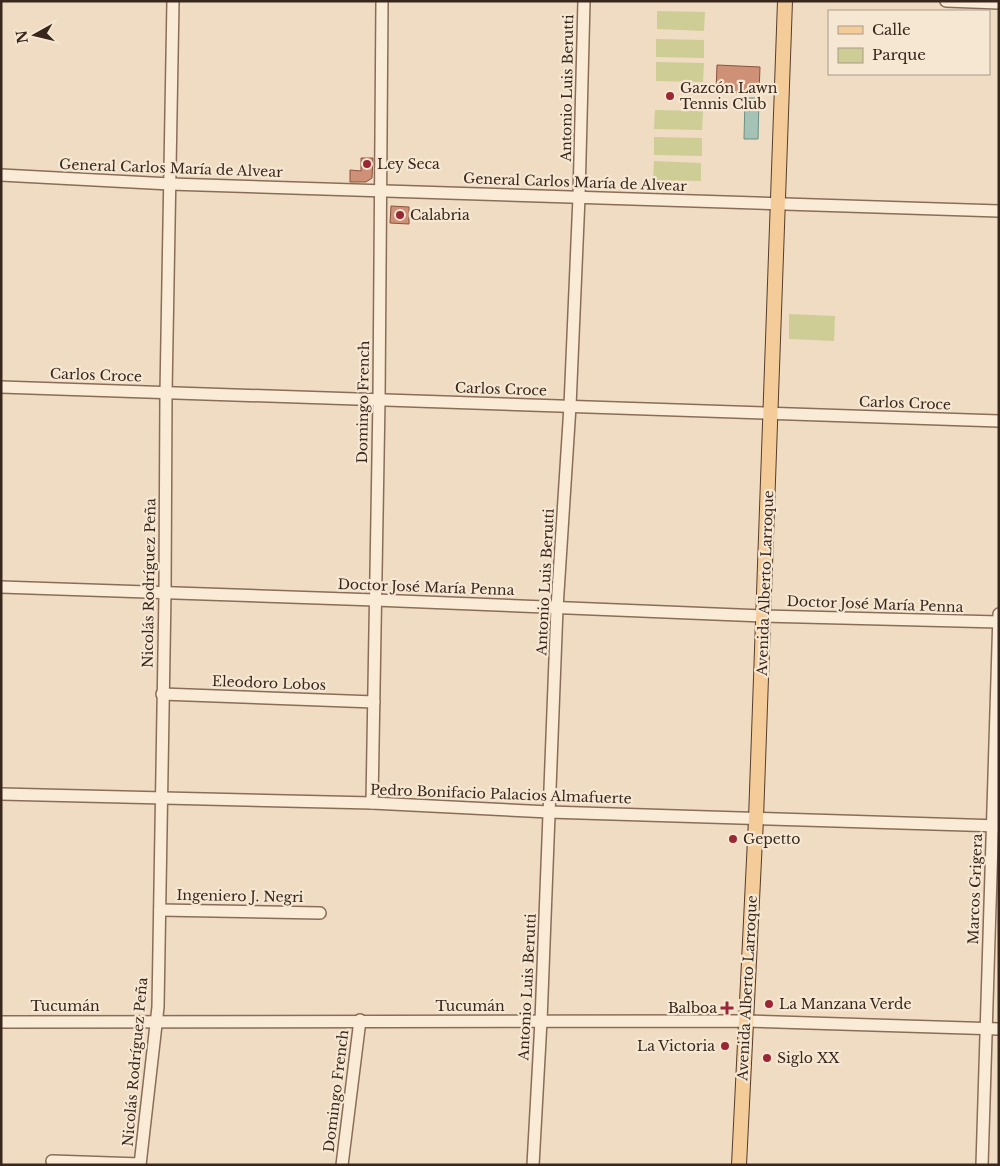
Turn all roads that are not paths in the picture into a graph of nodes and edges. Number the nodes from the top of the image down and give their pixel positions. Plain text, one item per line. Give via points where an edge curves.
1 (173, 1) edge
2 (382, 1) edge
3 (584, 1) edge
4 (785, 1) edge
5 (946, 1) edge
6 (999, 3) edge
7 (1, 175) edge
8 (170, 184) junction
9 (380, 191) junction
10 (579, 197) junction
11 (778, 203) junction
12 (999, 211) edge
13 (1, 387) edge
14 (166, 393) junction
15 (379, 400) junction
16 (570, 406) junction
17 (770, 413) junction
18 (999, 421) edge
19 (1, 587) edge
20 (164, 593) junction
21 (375, 600) junction
22 (557, 608) junction
23 (999, 614) edge
24 (763, 616) junction
25 (999, 622) edge
26 (162, 694) junction
27 (374, 702) junction
28 (1, 794) edge
29 (161, 798) junction
30 (372, 804) junction
31 (549, 812) junction
32 (756, 819) junction
33 (995, 825) edge
34 (160, 910) junction
35 (320, 913) dead end
36 (360, 1020) junction
37 (156, 1021) junction
38 (540, 1021) junction
39 (745, 1021) junction
40 (1, 1022) edge
41 (985, 1029) junction
42 (999, 1029) edge
43 (52, 1161) dead end
44 (140, 1164) edge
45 (342, 1165) edge
46 (533, 1165) edge
47 (738, 1165) edge
48 (982, 1165) edge

1 - 8 street, Nicolás Rodríguez Peña
2 - 9 street, Domingo French
3 - 10 street, Antonio Luis Berutti
4 - 11 main road, Avenida Alberto Larroque
5 - 6 street
7 - 8 street, General Carlos María de Alvear
8 - 9 street, General Carlos María de Alvear
8 - 14 street, Nicolás Rodríguez Peña
9 - 10 street, General Carlos María de Alvear
9 - 15 street, Domingo French
10 - 11 street, General Carlos María de Alvear
10 - 16 street, Antonio Luis Berutti
11 - 12 street, General Carlos María de Alvear
11 - 17 main road, Avenida Alberto Larroque
13 - 14 street, Carlos Croce
14 - 15 street, Carlos Croce
14 - 20 street, Nicolás Rodríguez Peña
15 - 16 street, Carlos Croce
15 - 21 street, Domingo French
16 - 17 street, Carlos Croce
16 - 22 street, Antonio Luis Berutti
17 - 18 street, Carlos Croce
17 - 24 main road, Avenida Alberto Larroque
19 - 20 street, Doctor José María Penna
20 - 21 street, Doctor José María Penna
20 - 26 street, Nicolás Rodríguez Peña
21 - 22 street, Doctor José María Penna
21 - 27 street, Domingo French
22 - 24 street, Doctor José María Penna
22 - 31 street, Antonio Luis Berutti
23 - 25 street, Marcos Grigera
24 - 25 street, Doctor José María Penna
24 - 32 main road, Avenida Alberto Larroque
25 - 33 street, Marcos Grigera
26 - 27 street, Eleodoro Lobos
26 - 29 street, Nicolás Rodríguez Peña
27 - 30 street, Domingo French
28 - 29 street, Pedro Bonifacio Palacios Almafuerte
29 - 30 street, Pedro Bonifacio Palacios Almafuerte
29 - 34 street, Nicolás Rodríguez Peña
30 - 31 street, Pedro Bonifacio Palacios Almafuerte
31 - 32 street, Pedro Bonifacio Palacios Almafuerte
31 - 38 street, Antonio Luis Berutti
32 - 33 street, Pedro Bonifacio Palacios Almafuerte
32 - 39 main road, Avenida Alberto Larroque
33 - 41 street, Marcos Grigera
34 - 35 street, Ingeniero J. Negri
34 - 37 street, Nicolás Rodríguez Peña
36 - 37 street, Tucumán
36 - 38 street, Tucumán
36 - 45 street, Domingo French
37 - 40 street, Tucumán
37 - 44 street, Nicolás Rodríguez Peña
38 - 39 street, Tucumán
38 - 46 street, Antonio Luis Berutti
39 - 41 street, Tucumán
39 - 47 main road, Avenida Alberto Larroque
41 - 42 street, Tucumán
41 - 48 street, Marcos Grigera
43 - 44 street

